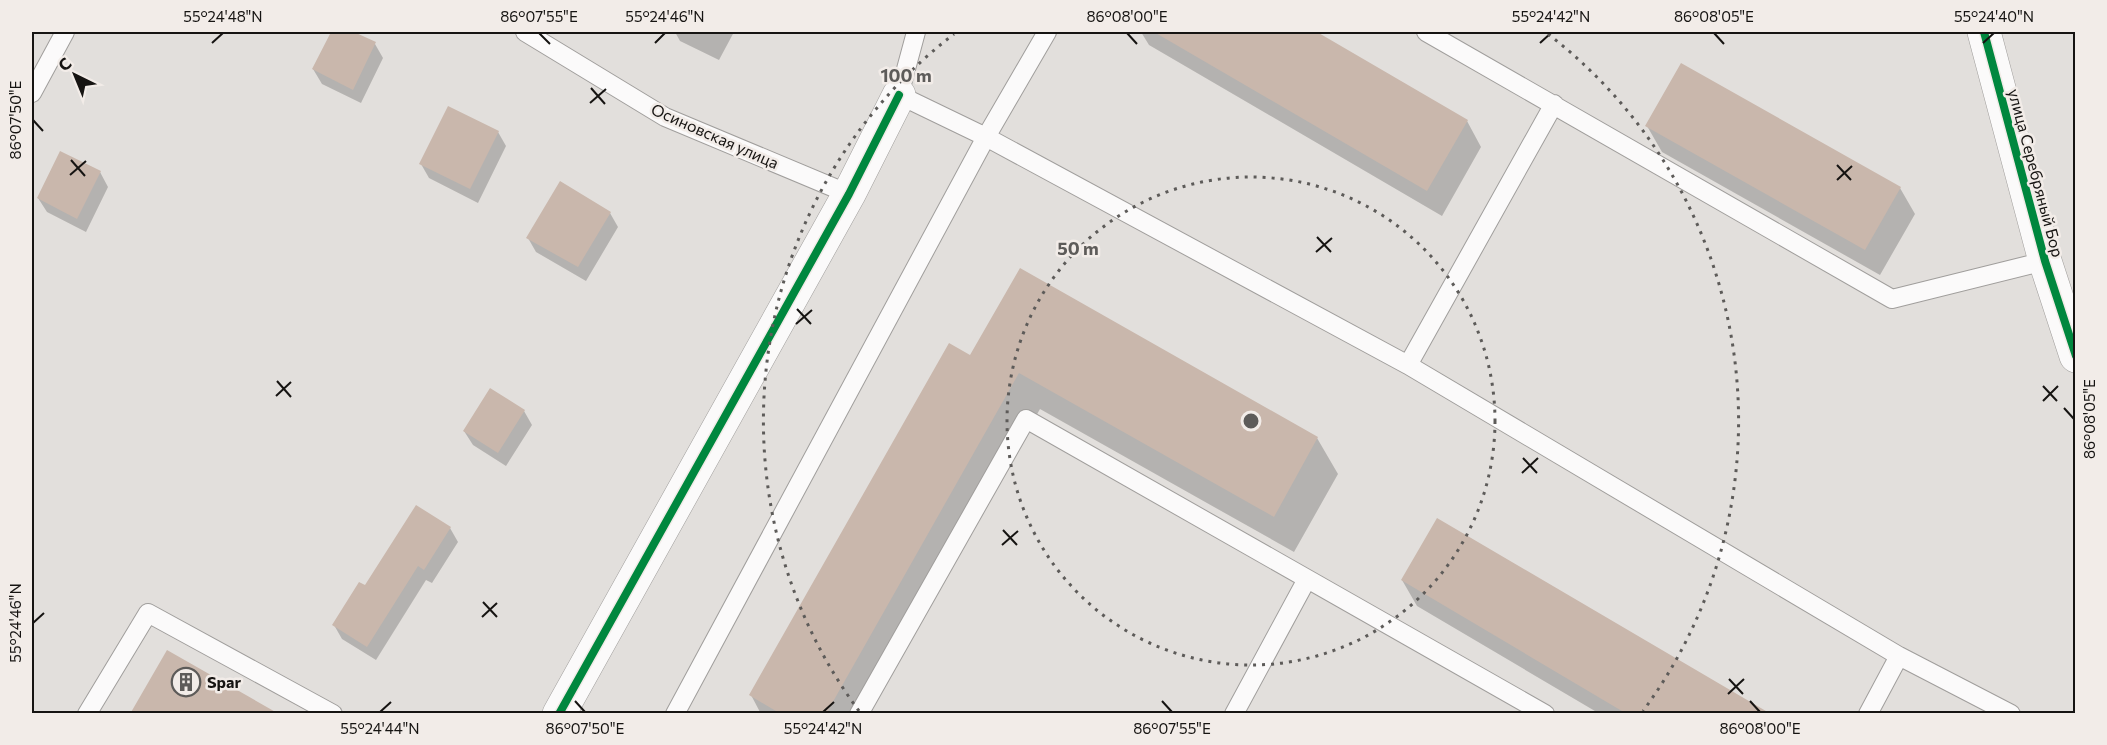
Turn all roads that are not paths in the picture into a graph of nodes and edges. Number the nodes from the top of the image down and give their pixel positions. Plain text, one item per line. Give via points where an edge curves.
1 (65, 32) edge
2 (525, 32) edge
3 (916, 32) edge
4 (1047, 32) edge
5 (1426, 32) edge
6 (1984, 32) edge
7 (32, 93) edge
8 (899, 95) junction
9 (1554, 104) junction
10 (986, 137) junction
11 (849, 194) junction
12 (2045, 261) junction
13 (2076, 356) edge
14 (1408, 364) junction
15 (1307, 579) junction
16 (1899, 656) junction
17 (87, 714) edge
18 (333, 714) edge
19 (559, 714) edge
20 (675, 714) edge
21 (859, 714) edge
22 (1234, 714) edge
23 (1545, 714) edge
24 (1868, 714) edge
25 (2011, 714) edge

1 - 7 lane
2 - 11 lane, Осиновская улица via 665,117
3 - 8 lane
4 - 10 lane
5 - 9 lane
6 - 12 street, улица Серебряный Бор
8 - 10 lane
8 - 11 street
9 - 12 lane via 1892,299
9 - 14 lane
10 - 14 lane
10 - 20 lane
11 - 19 street
12 - 13 street, улица Серебряный Бор
14 - 16 lane
15 - 21 lane via 1026,419
15 - 22 lane
15 - 23 lane
16 - 24 lane
16 - 25 lane
17 - 18 lane via 148,613

